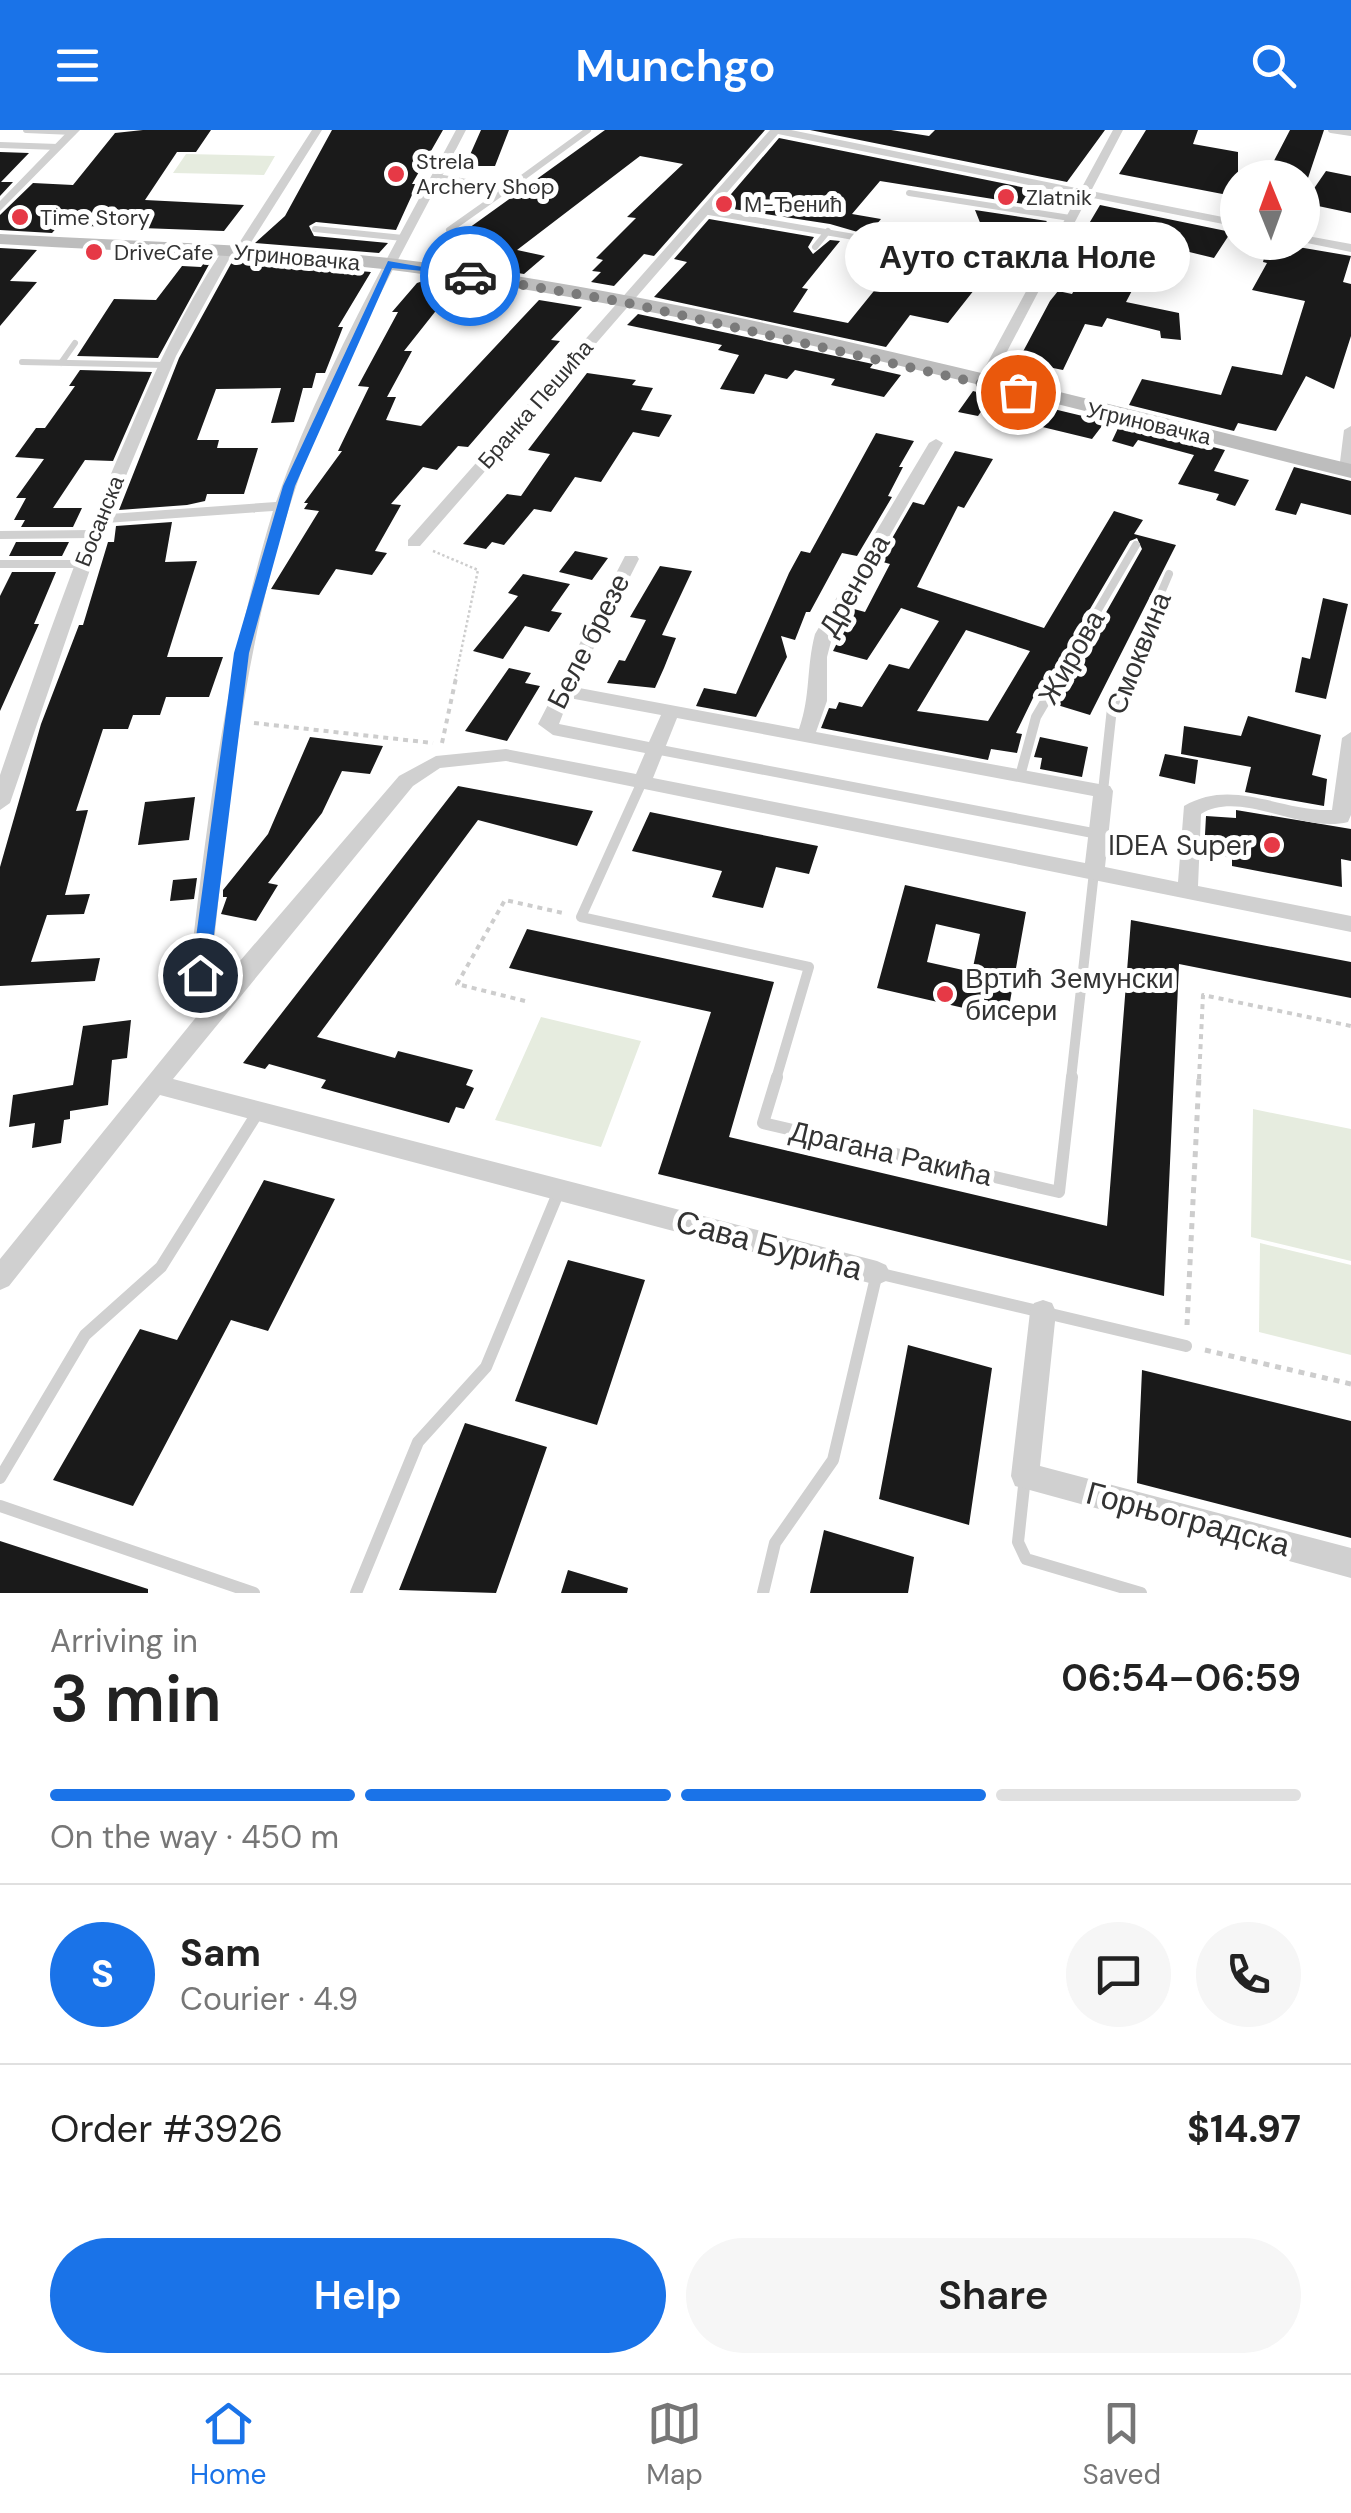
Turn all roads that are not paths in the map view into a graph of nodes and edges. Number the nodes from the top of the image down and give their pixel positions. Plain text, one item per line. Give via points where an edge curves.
1 (26, 130) edge
2 (318, 130) edge
3 (462, 130) edge
4 (588, 130) edge
5 (776, 130) edge
6 (1118, 130) edge
7 (1331, 130) edge
8 (74, 131) edge
9 (1351, 133) edge
10 (0, 145) edge
11 (58, 147) junction
12 (437, 177) junction
13 (507, 189) junction
14 (1084, 192) junction
15 (909, 193) dead end
16 (0, 208) edge
17 (703, 211) junction
18 (1070, 218) junction
19 (1220, 220) edge
20 (314, 230) dead end
21 (449, 230) dead end
22 (828, 232) junction
23 (403, 238) junction
24 (0, 239) edge
25 (1320, 242) edge
26 (816, 248) dead end
27 (1351, 248) edge
28 (233, 252) junction
29 (850, 253) dead end
30 (388, 264) junction
31 (623, 302) junction
32 (75, 343) dead end
33 (22, 362) dead end
34 (61, 363) junction
35 (165, 365) junction
36 (983, 384) junction
37 (1351, 430) edge
38 (936, 443) dead end
39 (1348, 470) edge
40 (282, 506) junction
41 (96, 527) junction
42 (0, 536) edge
43 (414, 543) road end
44 (1136, 544) dead end
45 (631, 559) dead end
46 (0, 564) edge
47 (82, 564) junction
48 (1170, 574) dead end
49 (562, 692) junction
50 (670, 712) junction
51 (805, 736) junction
52 (1351, 738) edge
53 (655, 749) junction
54 (1020, 776) junction
55 (641, 784) junction
56 (1103, 791) junction
57 (0, 803) edge
58 (1098, 834) junction
59 (1094, 872) junction
60 (1188, 891) junction
61 (1351, 924) edge
62 (222, 1000) junction
63 (158, 1084) junction
64 (259, 1111) junction
65 (560, 1190) junction
66 (877, 1273) junction
67 (0, 1278) edge
68 (1043, 1312) junction
69 (1186, 1346) road end
70 (1025, 1476) junction
71 (0, 1478) edge
72 (0, 1506) edge
73 (1351, 1563) edge
74 (254, 1593) edge
75 (356, 1593) edge
76 (763, 1593) edge
77 (1140, 1593) edge

1 - 8 lane
2 - 28 street, Босанска
3 - 12 street
4 - 13 lane
5 - 14 street
5 - 17 street, Бранка Пешића
6 - 14 street
7 - 9 lane
8 - 11 street
10 - 11 lane
11 - 16 street
12 - 13 lane
12 - 23 street
13 - 21 lane
14 - 18 street
14 - 19 street
15 - 18 lane
17 - 22 lane
17 - 31 street, Бранка Пешића
18 - 36 street
20 - 23 lane
22 - 26 lane
22 - 29 lane via 860,238
23 - 30 street
24 - 28 main road, Угриновачка
25 - 27 street
28 - 30 main road, Угриновачка
28 - 35 street, Босанска
30 - 31 main road, Угриновачка
30 - 40 street
31 - 36 main road, Угриновачка
31 - 43 street, Бранка Пешића
32 - 34 lane
33 - 34 lane
34 - 35 lane
35 - 41 street, Босанска
36 - 39 main road, Угриновачка
37 - 39 street
38 - 51 street, Дренова via 824,634 818,700
40 - 41 street
40 - 62 street via 230,720 199,984 208,997
41 - 42 lane
41 - 47 street, Босанска
44 - 54 lane, Жирова via 1036,717
45 - 49 street, Беле брезе
46 - 47 lane
47 - 57 street, Босанска
48 - 56 lane, Смоквина via 1112,708
49 - 50 street
49 - 53 street, Беле брезе via 548,724 552,730
50 - 51 street
50 - 53 street
51 - 54 street
52 - 60 street via 1340,817 1226,800 1195,806
53 - 55 street
53 - 58 lane
54 - 56 street
55 - 59 street
55 - 59 lane, Драгана Ракића via 582,918 809,966 763,1123 1059,1192
55 - 62 street via 506,755 436,762 406,781
56 - 58 street
58 - 59 street
59 - 60 street
60 - 61 street
62 - 63 street
63 - 64 street, Сава Бурића
63 - 67 street
64 - 65 street, Сава Бурића
64 - 71 lane via 161,1268 85,1335
65 - 66 street, Сава Бурића
65 - 75 lane via 486,1367 418,1442
66 - 68 lane
66 - 76 lane, Сава Бурића via 833,1460 776,1543
68 - 69 lane
68 - 70 street
70 - 73 street, Горњоградска
70 - 77 lane via 1018,1542 1026,1559
72 - 74 lane

